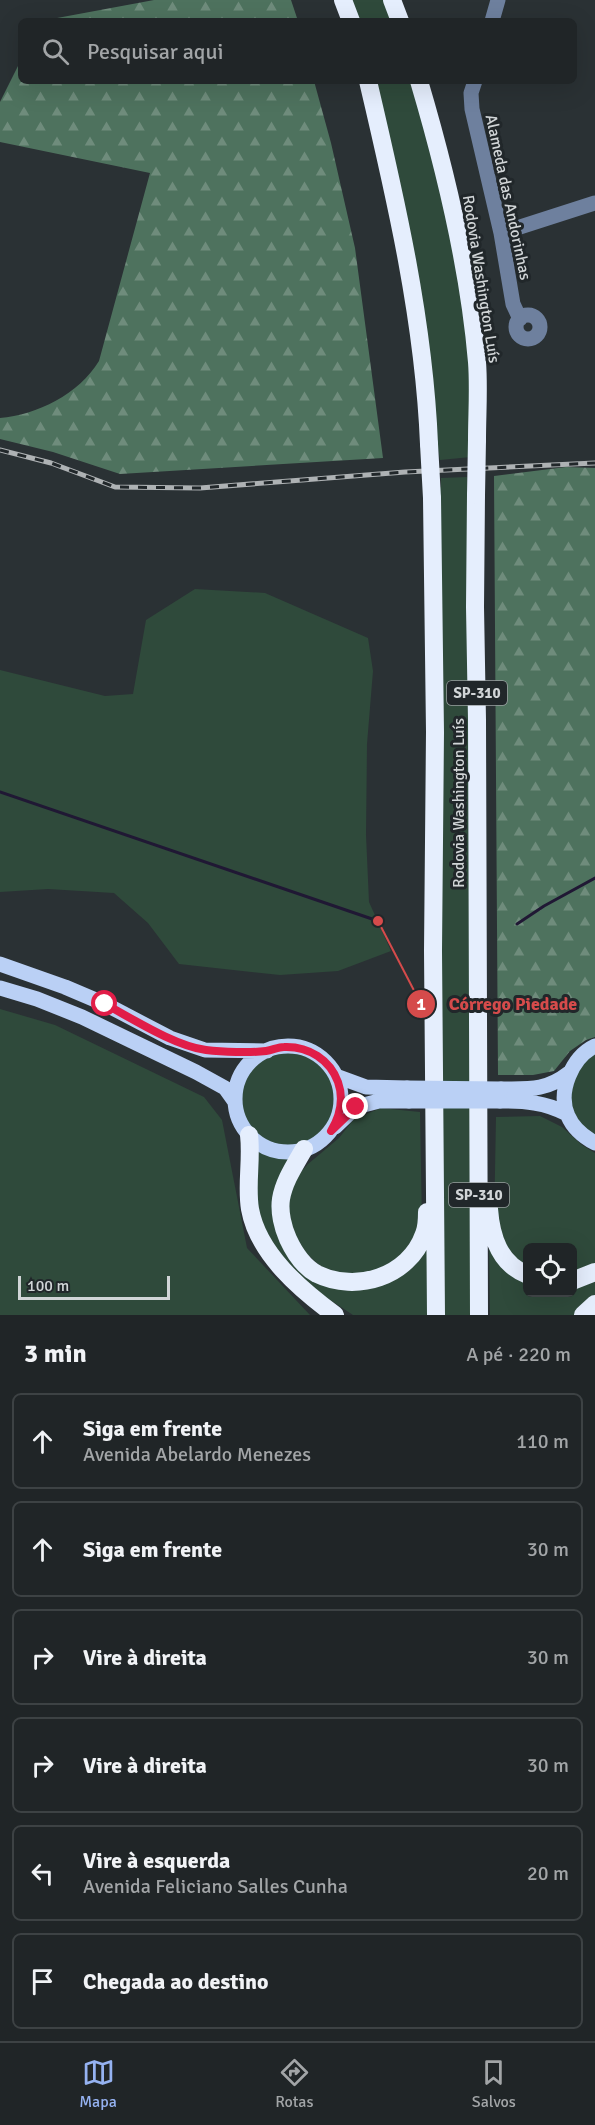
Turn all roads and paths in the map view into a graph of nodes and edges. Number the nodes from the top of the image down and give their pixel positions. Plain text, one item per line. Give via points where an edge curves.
1 (344, 0) edge
2 (392, 0) edge
3 (498, 0) edge
4 (350, 18) edge
5 (399, 18) edge
6 (493, 18) edge
7 (369, 84) edge
8 (420, 84) edge
9 (474, 84) edge
10 (595, 203) edge
11 (501, 233) junction
12 (520, 319) dead end
13 (0, 964) edge
14 (0, 988) edge
15 (595, 1046) edge
16 (267, 1051) junction
17 (569, 1073) junction
18 (336, 1076) junction
19 (478, 1076) junction
20 (436, 1078) junction
21 (408, 1095) junction
22 (500, 1095) junction
23 (235, 1102) junction
24 (567, 1114) junction
25 (331, 1131) junction
26 (249, 1135) junction
27 (595, 1143) edge
28 (304, 1149) junction
29 (595, 1272) edge
30 (523, 1273) edge
31 (577, 1279) edge
32 (595, 1304) edge
33 (335, 1315) edge
34 (436, 1315) edge
35 (479, 1315) edge
36 (583, 1315) edge

1 - 4 highway
2 - 5 highway
3 - 6 street
7 - 20 highway, Rodovia Washington Luís / SP-310, bridge via 405,251 428,397 435,732
8 - 19 highway, Rodovia Washington Luís / SP-310, bridge via 443,166 477,363
9 - 11 street, Alameda das Andorinhas via 471,104
10 - 11 street
11 - 12 street, Alameda das Andorinhas via 513,304
13 - 16 main road via 65,987 171,1038 205,1050
14 - 23 main road via 82,1017 196,1072 225,1088
15 - 17 main road via 579,1058
16 - 18 main road via 298,1047 313,1053
16 - 23 main road via 246,1066
17 - 22 main road via 539,1089
17 - 24 main road via 565,1089
18 - 21 main road
18 - 25 main road via 340,1110
19 - 30 highway via 490,1226 504,1258
19 - 35 highway, Rodovia Washington Luís / SP-310
20 - 28 highway via 424,1234 404,1264 386,1274 365,1283 345,1282 316,1273 294,1254 283,1227 281,1200
20 - 34 highway, Rodovia Washington Luís / SP-310
21 - 22 main road, bridge
21 - 25 main road via 356,1107
22 - 24 main road
23 - 26 main road
24 - 27 main road via 586,1138
25 - 28 main road
26 - 28 main road via 277,1151
26 - 33 highway via 251,1211 267,1250 310,1296
29 - 31 highway
32 - 36 highway

